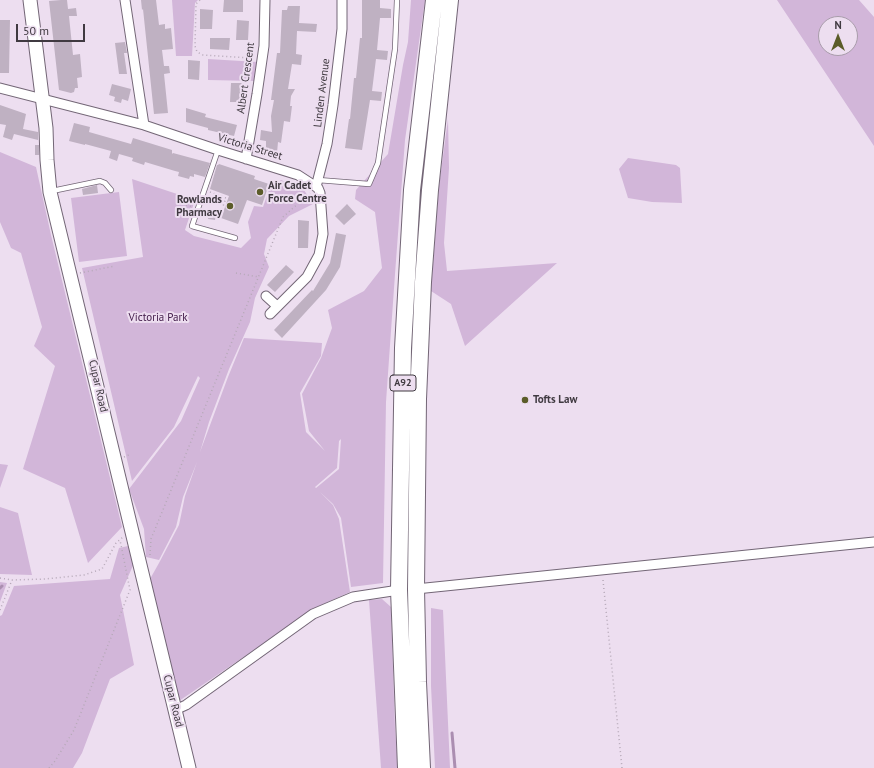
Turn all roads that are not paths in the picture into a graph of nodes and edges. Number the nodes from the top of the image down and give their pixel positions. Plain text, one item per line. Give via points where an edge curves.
1 (30, 0) edge
2 (125, 0) edge
3 (265, 0) edge
4 (342, 0) edge
5 (397, 0) edge
6 (434, 0) edge
7 (450, 0) edge
8 (0, 88) edge
9 (43, 98) junction
10 (144, 125) junction
11 (218, 150) junction
12 (246, 159) junction
13 (315, 187) junction
14 (111, 190) dead end
15 (50, 192) junction
16 (235, 238) dead end
17 (266, 296) dead end
18 (277, 306) junction
19 (270, 314) dead end
20 (874, 542) edge
21 (416, 589) junction
22 (399, 590) junction
23 (175, 710) junction
24 (189, 768) edge
25 (406, 768) edge
26 (422, 768) edge

1 - 9 main road, Cupar Road
2 - 10 street
3 - 12 street, Albert Crescent via 264,46
4 - 13 street, Linden Avenue via 342,29 333,105 327,144
5 - 13 lane via 395,49 378,163 369,184
6 - 22 highway, A92 via 412,190 403,348
7 - 21 highway, A92 via 423,282 418,407
8 - 9 street, Victoria Street
9 - 10 street, Victoria Street
9 - 15 main road, Cupar Road
10 - 11 street, Victoria Street
11 - 12 street, Victoria Street
11 - 16 lane via 192,226
12 - 13 street, Victoria Street via 298,175
13 - 18 street via 320,193 323,234 319,255 307,277
14 - 15 lane via 100,181
15 - 23 main road, Cupar Road
17 - 18 street
18 - 19 street
20 - 21 street
21 - 26 highway, A92
22 - 23 street via 353,597 313,614 186,705
22 - 25 highway, A92
23 - 24 main road, Cupar Road

